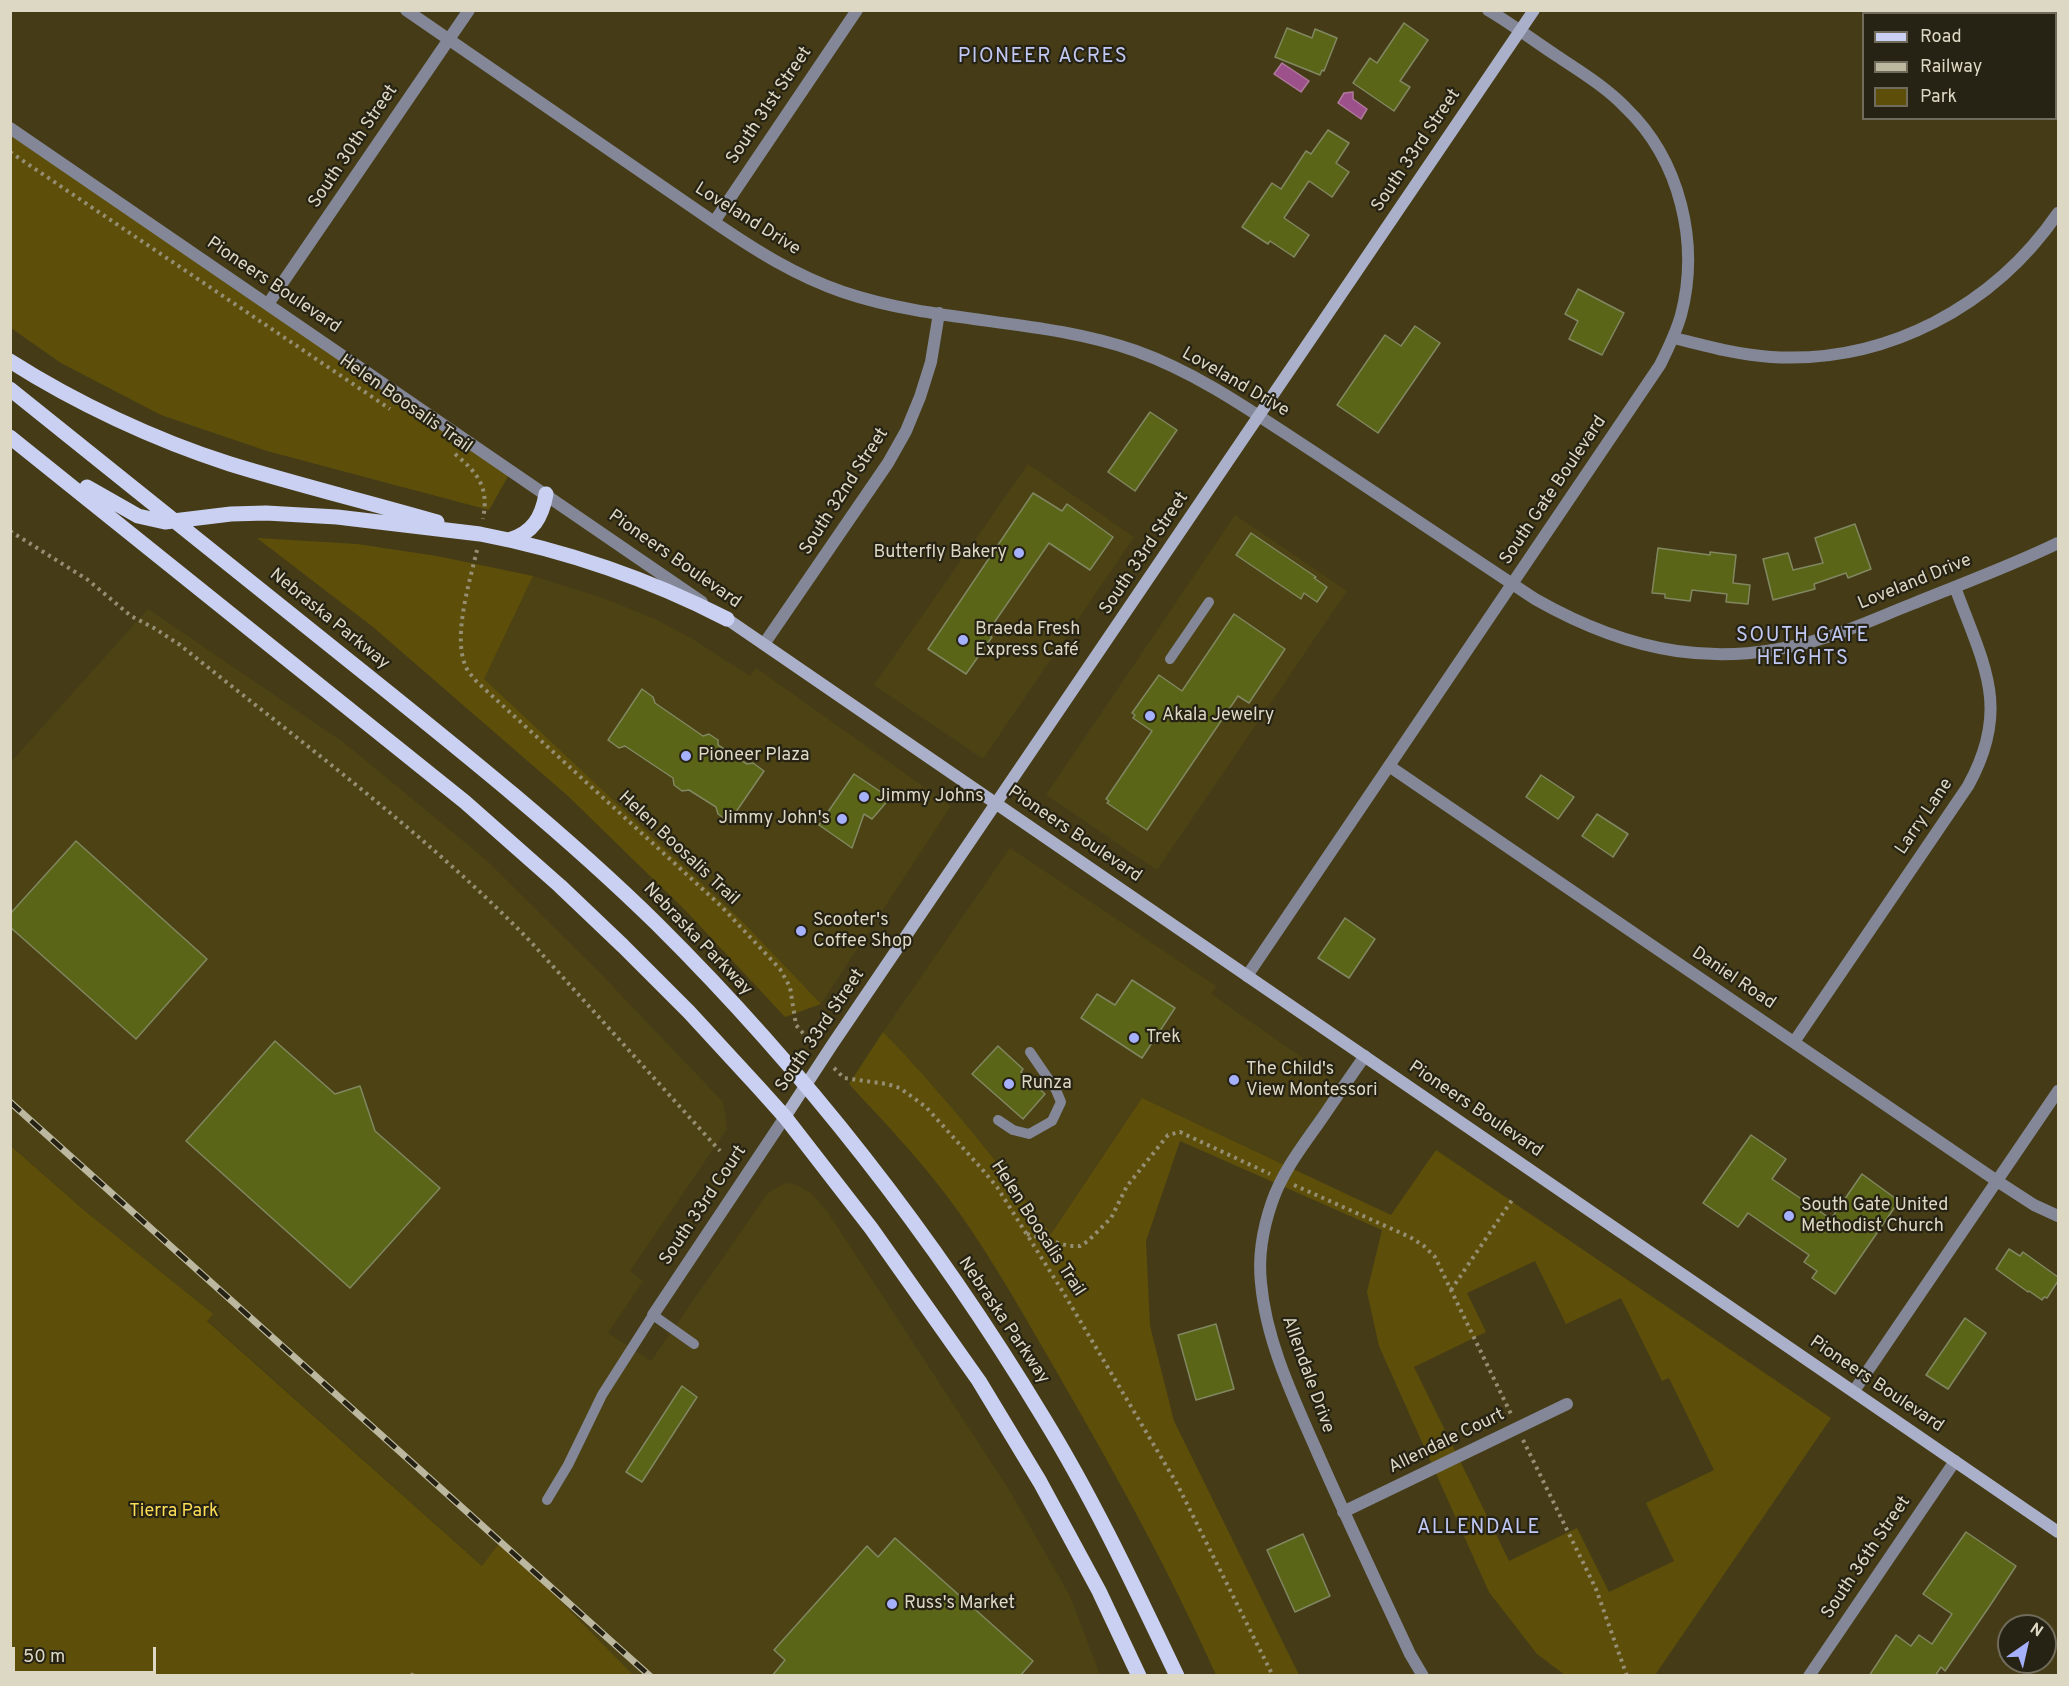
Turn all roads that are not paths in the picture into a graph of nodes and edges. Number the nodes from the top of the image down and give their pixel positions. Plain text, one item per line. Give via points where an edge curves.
1 (406, 10) edge
2 (469, 10) edge
3 (857, 10) edge
4 (1488, 10) edge
5 (1534, 10) edge
6 (1520, 31) junction
7 (449, 40) junction
8 (10, 128) edge
9 (2058, 213) edge
10 (714, 222) junction
11 (268, 304) junction
12 (939, 313) junction
13 (1674, 338) junction
14 (10, 361) edge
15 (10, 389) edge
16 (1260, 417) junction
17 (10, 436) edge
18 (546, 494) junction
19 (175, 522) junction
20 (480, 534) junction
21 (509, 540) junction
22 (2058, 543) edge
23 (1513, 584) junction
24 (1955, 587) junction
25 (1209, 602) dead end
26 (727, 619) junction
27 (764, 644) junction
28 (1170, 658) dead end
29 (1389, 766) junction
30 (996, 804) junction
31 (1247, 976) junction
32 (1794, 1042) junction
33 (1030, 1052) dead end
34 (1365, 1056) junction
35 (805, 1085) junction
36 (2058, 1091) edge
37 (785, 1117) junction
38 (998, 1120) dead end
39 (1997, 1181) junction
40 (2058, 1216) edge
41 (653, 1315) junction
42 (694, 1344) dead end
43 (1854, 1391) junction
44 (1567, 1404) dead end
45 (1955, 1461) junction
46 (547, 1500) dead end
47 (1343, 1512) junction
48 (2058, 1532) edge
49 (1139, 1676) edge
50 (1177, 1676) edge
51 (1423, 1676) edge
52 (1809, 1676) edge

1 - 7 street, Loveland Drive
2 - 7 street, South 30th Street
3 - 10 street, South 31st Street
4 - 6 street, South Gate Boulevard
5 - 6 main road, South 33rd Street
6 - 13 street, South Gate Boulevard via 1605,88 1648,133 1664,159 1684,216 1688,253 1687,284
6 - 16 main road, South 33rd Street
7 - 10 street, Loveland Drive
7 - 11 street, South 30th Street
8 - 11 street, Pioneers Boulevard
9 - 13 street via 2021,260 1989,289 1959,310 1893,341 1815,357 1772,357 1729,352
10 - 12 street, Loveland Drive via 764,256 806,278 844,292
11 - 18 street, Pioneers Boulevard
12 - 16 street, Loveland Drive via 1088,338 1135,351 1175,367
12 - 27 street, South 32nd Street via 931,362 906,431
13 - 23 street, South Gate Boulevard via 1660,365
14 - 20 main road via 86,404 228,463
15 - 19 main road, Nebraska Parkway
16 - 23 street, Loveland Drive
16 - 30 main road, South 33rd Street
17 - 19 main road via 125,510 149,519
17 - 37 main road via 481,816 656,978
18 - 21 main road via 538,521 521,536
18 - 26 street, Pioneers Boulevard
19 - 20 main road via 275,513
19 - 35 main road, Nebraska Parkway via 495,778 574,847 681,949
20 - 21 main road
21 - 26 main road via 611,568 680,595
22 - 24 street, Loveland Drive
23 - 24 street, Loveland Drive via 1569,618 1603,633 1679,652 1722,654 1775,649 1828,637
23 - 29 street, South Gate Boulevard
24 - 32 street, Larry Lane via 1987,674 1991,697 1991,720 1980,765
25 - 28 lane
26 - 27 main road, Pioneers Boulevard
27 - 30 main road, Pioneers Boulevard
29 - 31 street, South Gate Boulevard
29 - 32 street, Daniel Road
30 - 31 main road, Pioneers Boulevard
30 - 35 main road, South 33rd Street
31 - 34 main road, Pioneers Boulevard
32 - 39 street, Daniel Road
33 - 38 lane via 1061,1102 1052,1121 1029,1134
34 - 43 main road, Pioneers Boulevard
34 - 47 street, Allendale Drive via 1282,1179 1272,1202 1260,1261 1264,1306 1285,1377
35 - 37 main road, South 33rd Street
35 - 50 main road, Nebraska Parkway via 881,1181 1005,1355 1090,1500
36 - 39 street
37 - 41 street, South 33rd Court
37 - 49 main road via 871,1228 979,1381 1099,1591
39 - 40 street, Daniel Road
39 - 43 street
41 - 42 lane
41 - 46 lane via 602,1395
43 - 45 main road, Pioneers Boulevard
44 - 47 street, Allendale Court
45 - 48 main road, Pioneers Boulevard
45 - 52 street, South 36th Street
47 - 51 street, Allendale Drive

